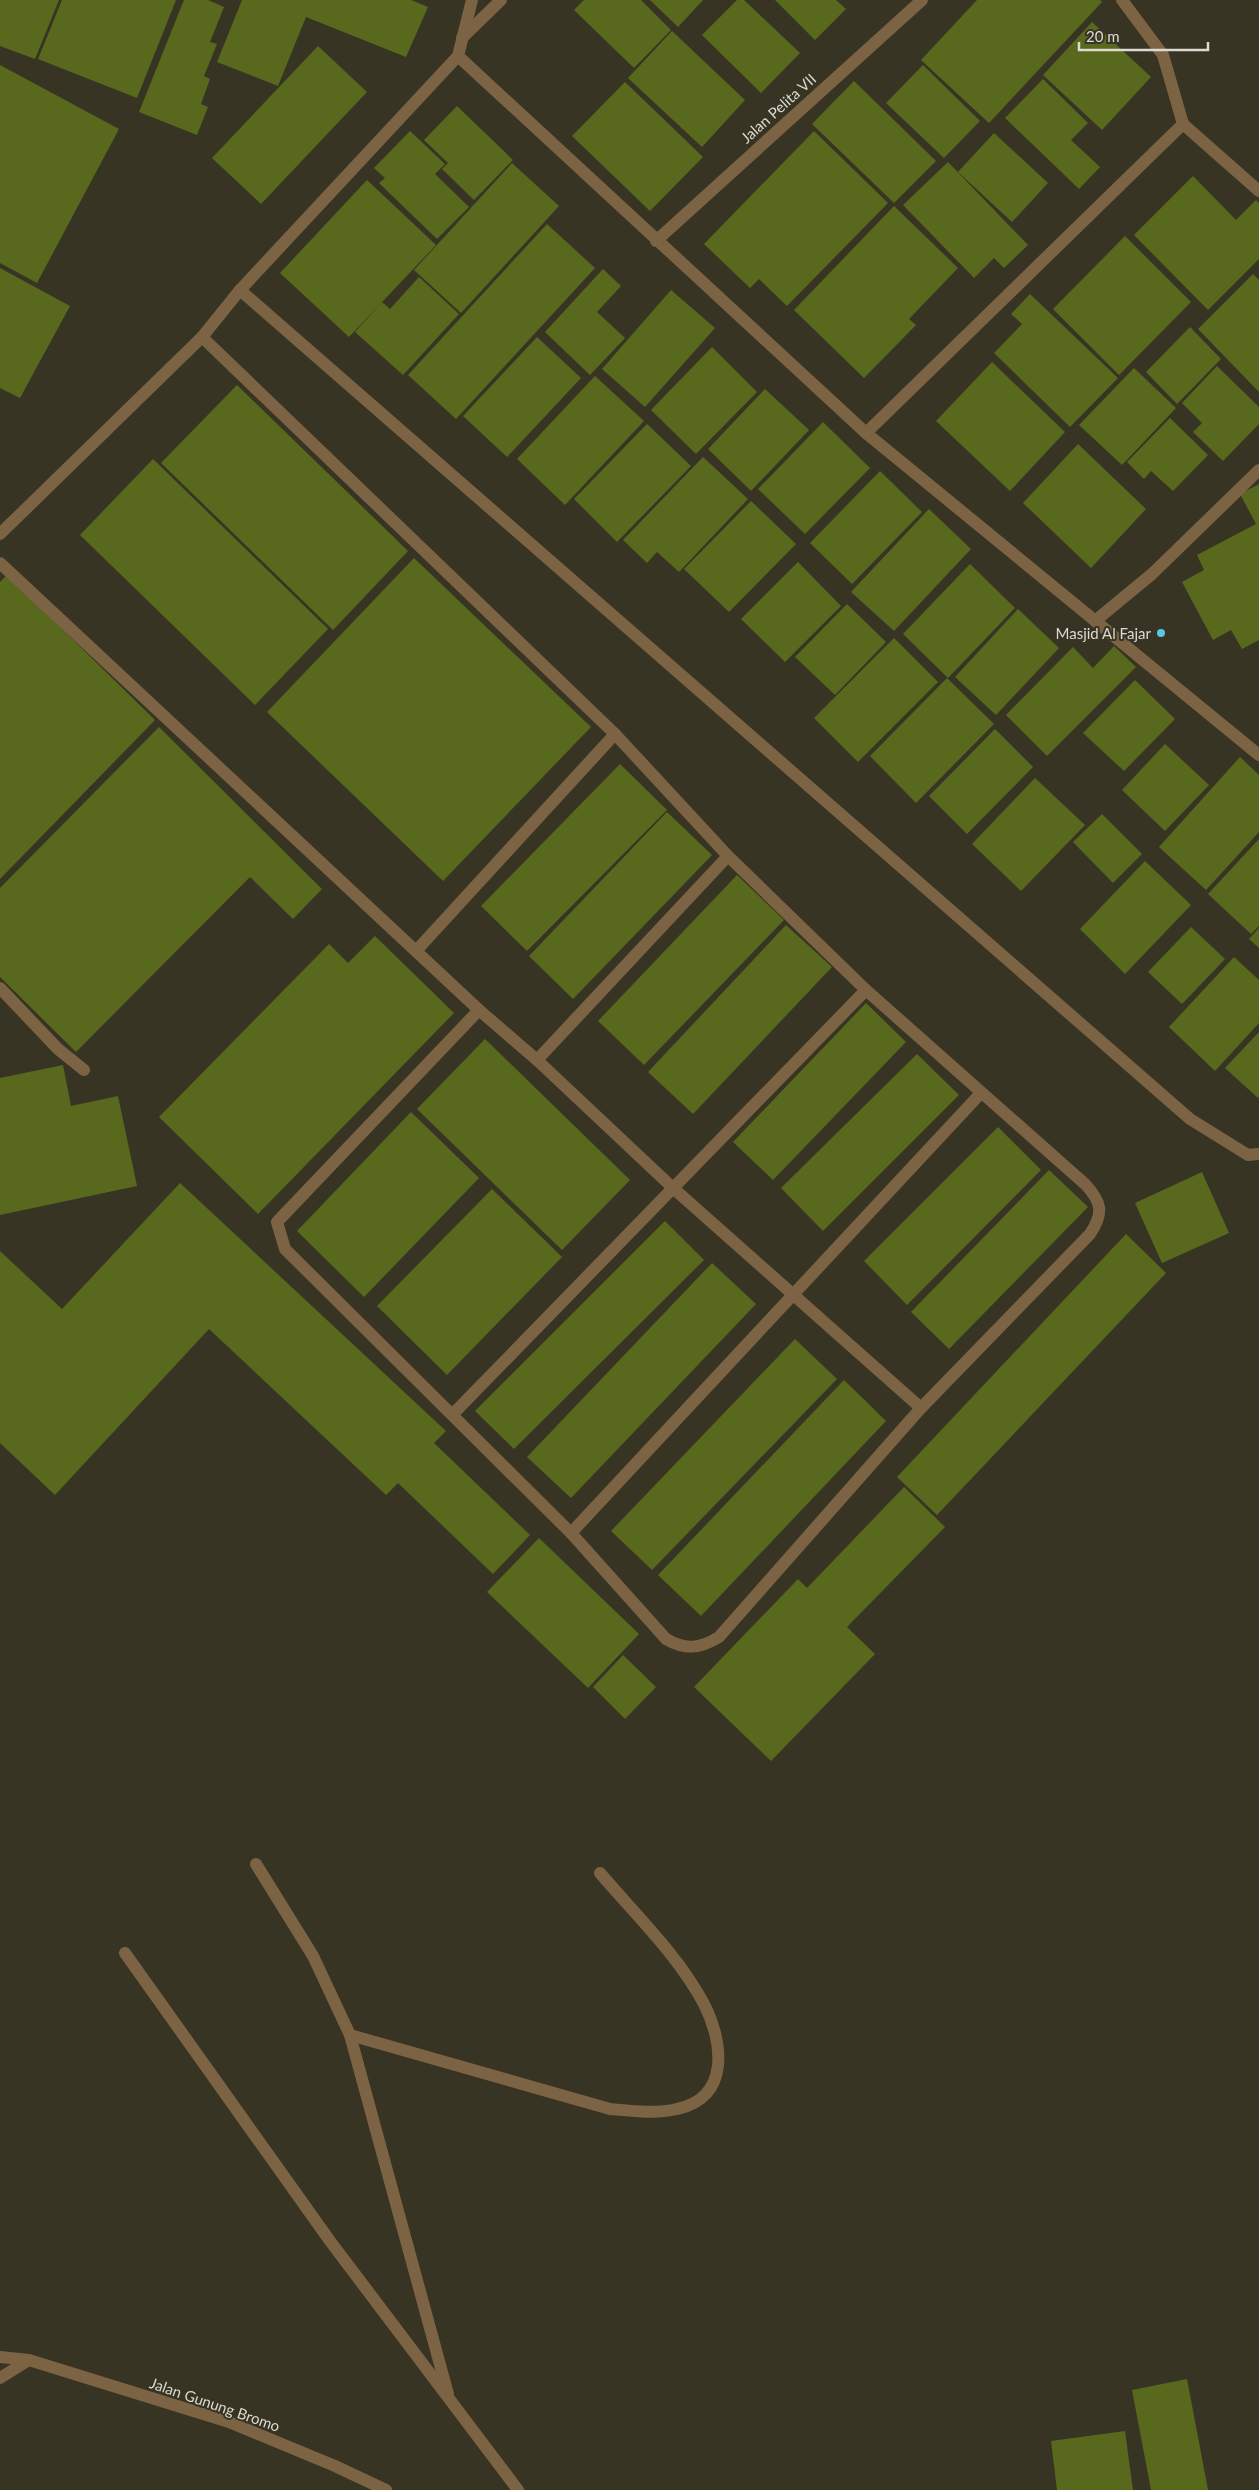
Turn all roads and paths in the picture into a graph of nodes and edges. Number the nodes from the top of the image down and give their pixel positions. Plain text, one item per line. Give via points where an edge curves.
1 (472, 0) edge
2 (501, 0) edge
3 (922, 0) edge
4 (1122, 0) edge
5 (462, 38) junction
6 (458, 56) junction
7 (1183, 124) junction
8 (1259, 191) edge
9 (656, 241) junction
10 (240, 290) junction
11 (202, 337) junction
12 (866, 433) junction
13 (1259, 470) edge
14 (0, 534) edge
15 (0, 563) edge
16 (1095, 621) junction
17 (616, 734) junction
18 (1259, 755) edge
19 (728, 856) junction
20 (416, 951) junction
21 (0, 988) edge
22 (866, 990) junction
23 (480, 1010) junction
24 (538, 1060) junction
25 (84, 1070) dead end
26 (981, 1093) junction
27 (1259, 1154) edge
28 (673, 1188) junction
29 (794, 1294) junction
30 (921, 1408) junction
31 (453, 1414) junction
32 (571, 1533) junction
33 (256, 1864) dead end
34 (600, 1873) dead end
35 (125, 1953) dead end
36 (350, 2035) junction
37 (0, 2357) edge
38 (29, 2360) junction
39 (0, 2378) edge
40 (450, 2402) junction
41 (386, 2490) edge
42 (518, 2490) edge

1 - 5 lane
2 - 5 lane
3 - 9 lane, Jalan Pelita VII
4 - 7 lane via 1163,55
5 - 6 lane
6 - 9 lane
6 - 10 lane
7 - 8 lane
7 - 12 lane
9 - 12 lane
10 - 11 lane
10 - 27 lane via 1190,1119 1248,1154
11 - 14 lane
11 - 17 lane
12 - 16 lane
13 - 16 lane via 1152,574
15 - 20 lane
16 - 18 lane
17 - 19 lane
17 - 20 lane
19 - 22 lane
19 - 24 lane
20 - 23 lane
21 - 25 lane via 58,1049
22 - 26 lane
22 - 28 lane
23 - 24 lane
23 - 31 lane via 277,1222 285,1249
24 - 28 lane
26 - 29 lane
26 - 30 lane via 1093,1192 1100,1210 1099,1219 1090,1234
28 - 29 lane
28 - 31 lane
29 - 30 lane
29 - 32 lane
30 - 32 lane via 719,1637 703,1646 679,1646 666,1639
31 - 32 lane
33 - 36 lane via 313,1956
34 - 36 lane via 678,1964 704,2004 715,2032 719,2057 713,2086 702,2098 679,2109 648,2113 610,2108
35 - 40 lane via 330,2241
36 - 40 lane
37 - 38 lane, Jalan Gunung Bromo
38 - 39 lane
38 - 41 lane, Jalan Gunung Bromo via 229,2422
40 - 42 lane

